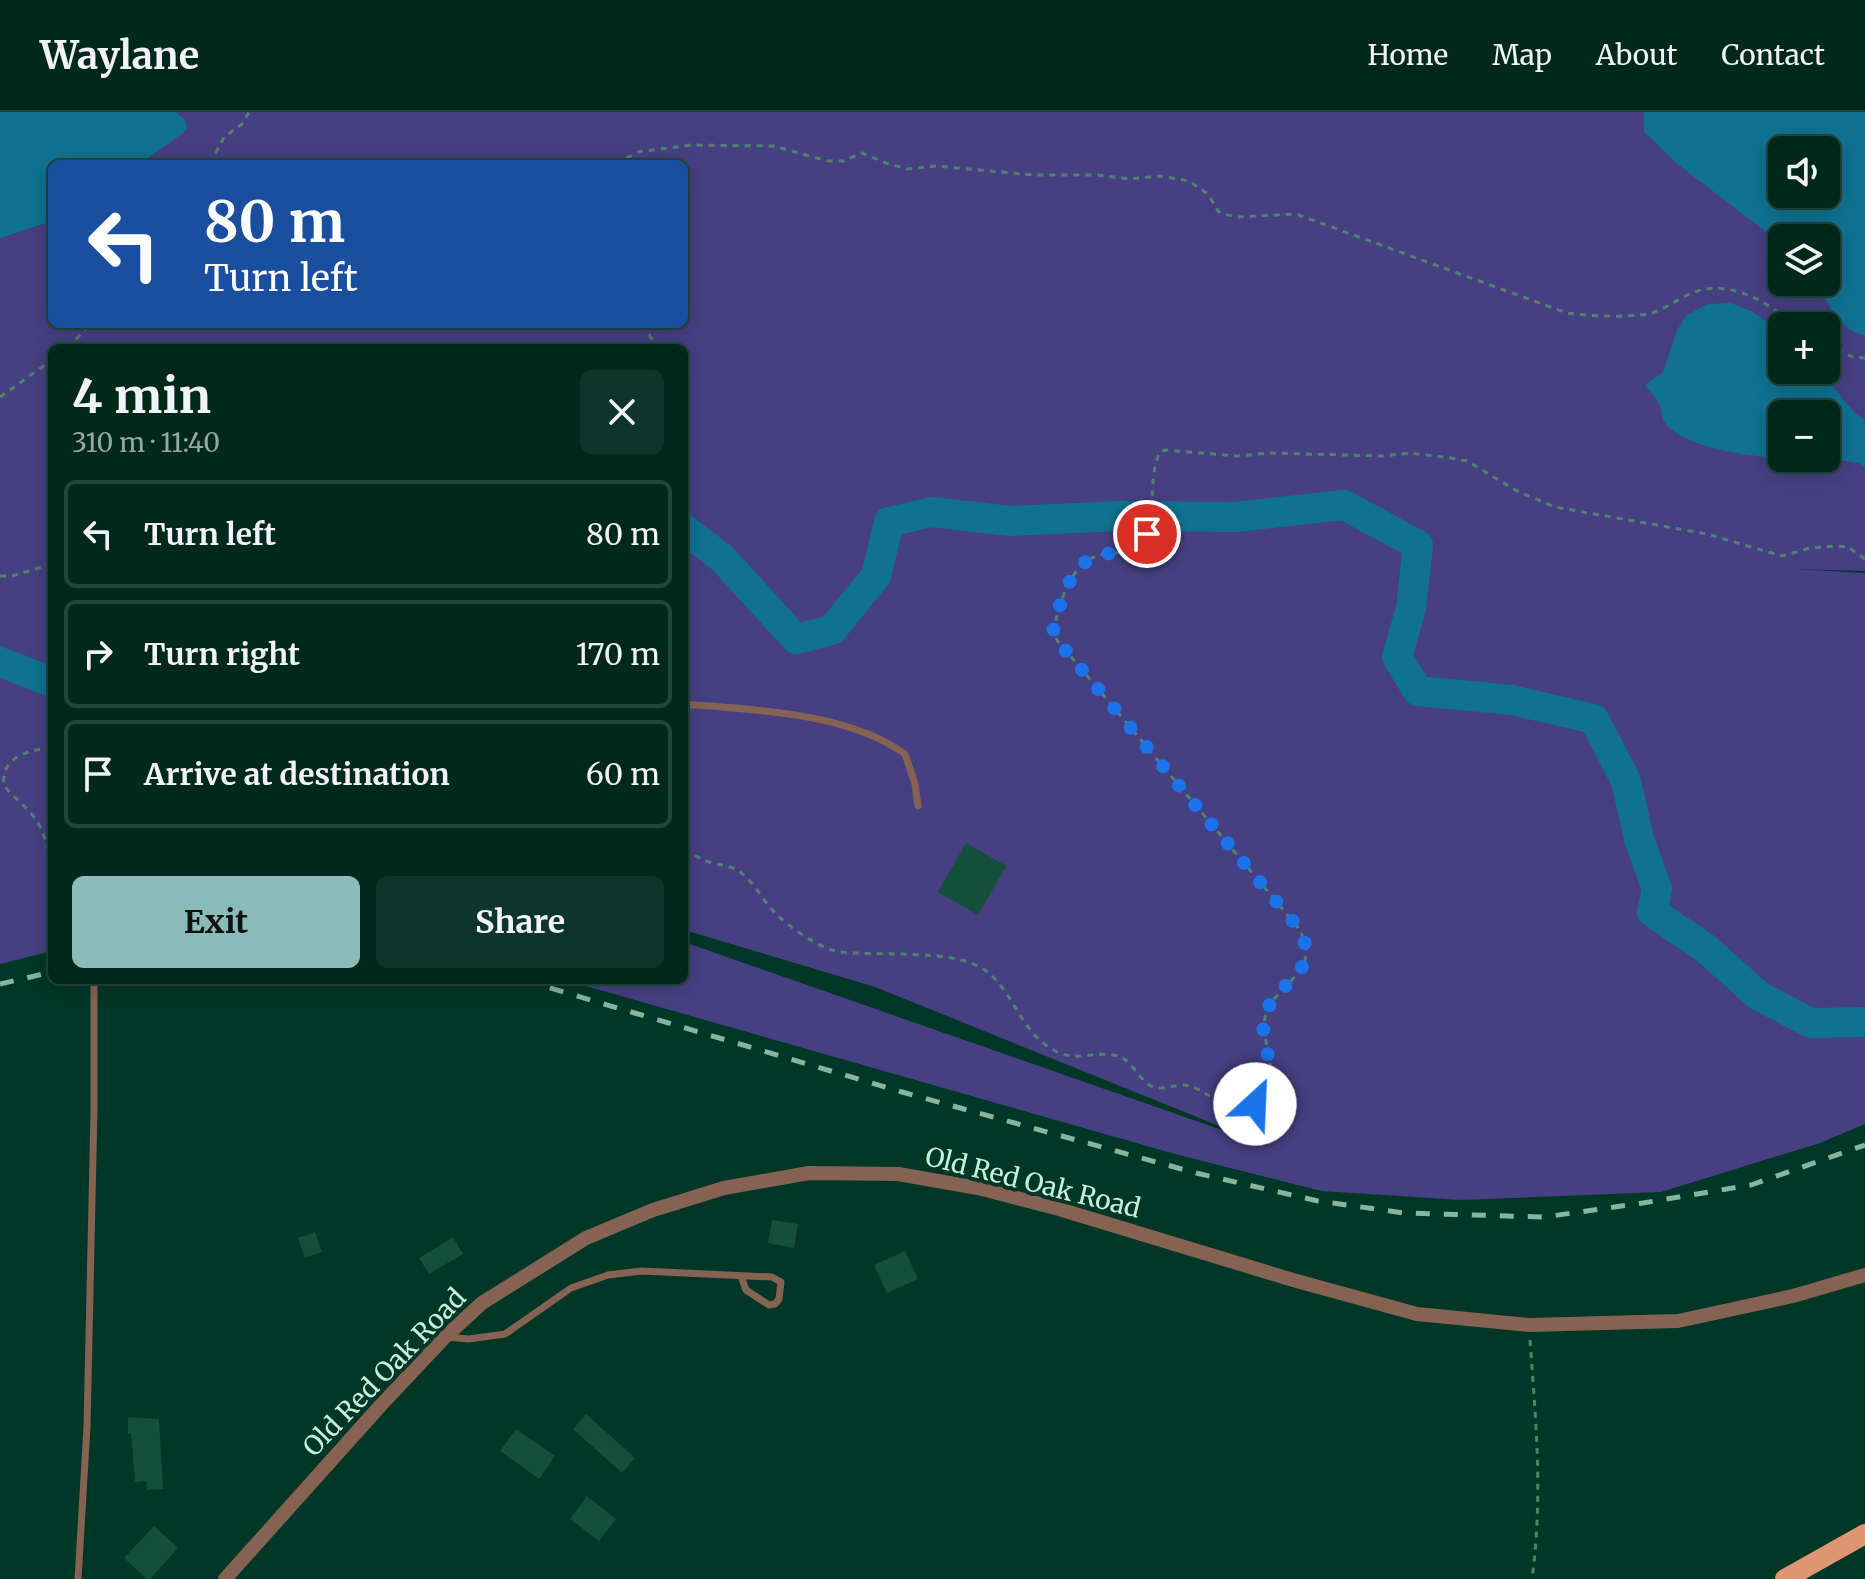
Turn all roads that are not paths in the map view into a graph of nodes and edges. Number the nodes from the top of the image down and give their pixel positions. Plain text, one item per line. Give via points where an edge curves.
1 (688, 704) edge
2 (918, 806) dead end
3 (94, 984) edge
4 (1865, 1275) edge
5 (741, 1276) junction
6 (445, 1337) junction
7 (1865, 1534) edge
8 (78, 1579) edge
9 (225, 1579) edge
10 (1785, 1579) edge

1 - 2 lane via 764,711 841,725 879,739 905,754
3 - 8 lane via 87,1427
4 - 6 street, Old Red Oak Road via 1678,1321 1529,1325 1417,1314 978,1188 898,1174 809,1173 724,1188 586,1238 482,1303
5 - 5 lane via 781,1282 779,1299 769,1305 746,1290
5 - 6 lane via 641,1271 608,1275 571,1288 505,1334
6 - 9 street, Old Red Oak Road
7 - 10 main road

